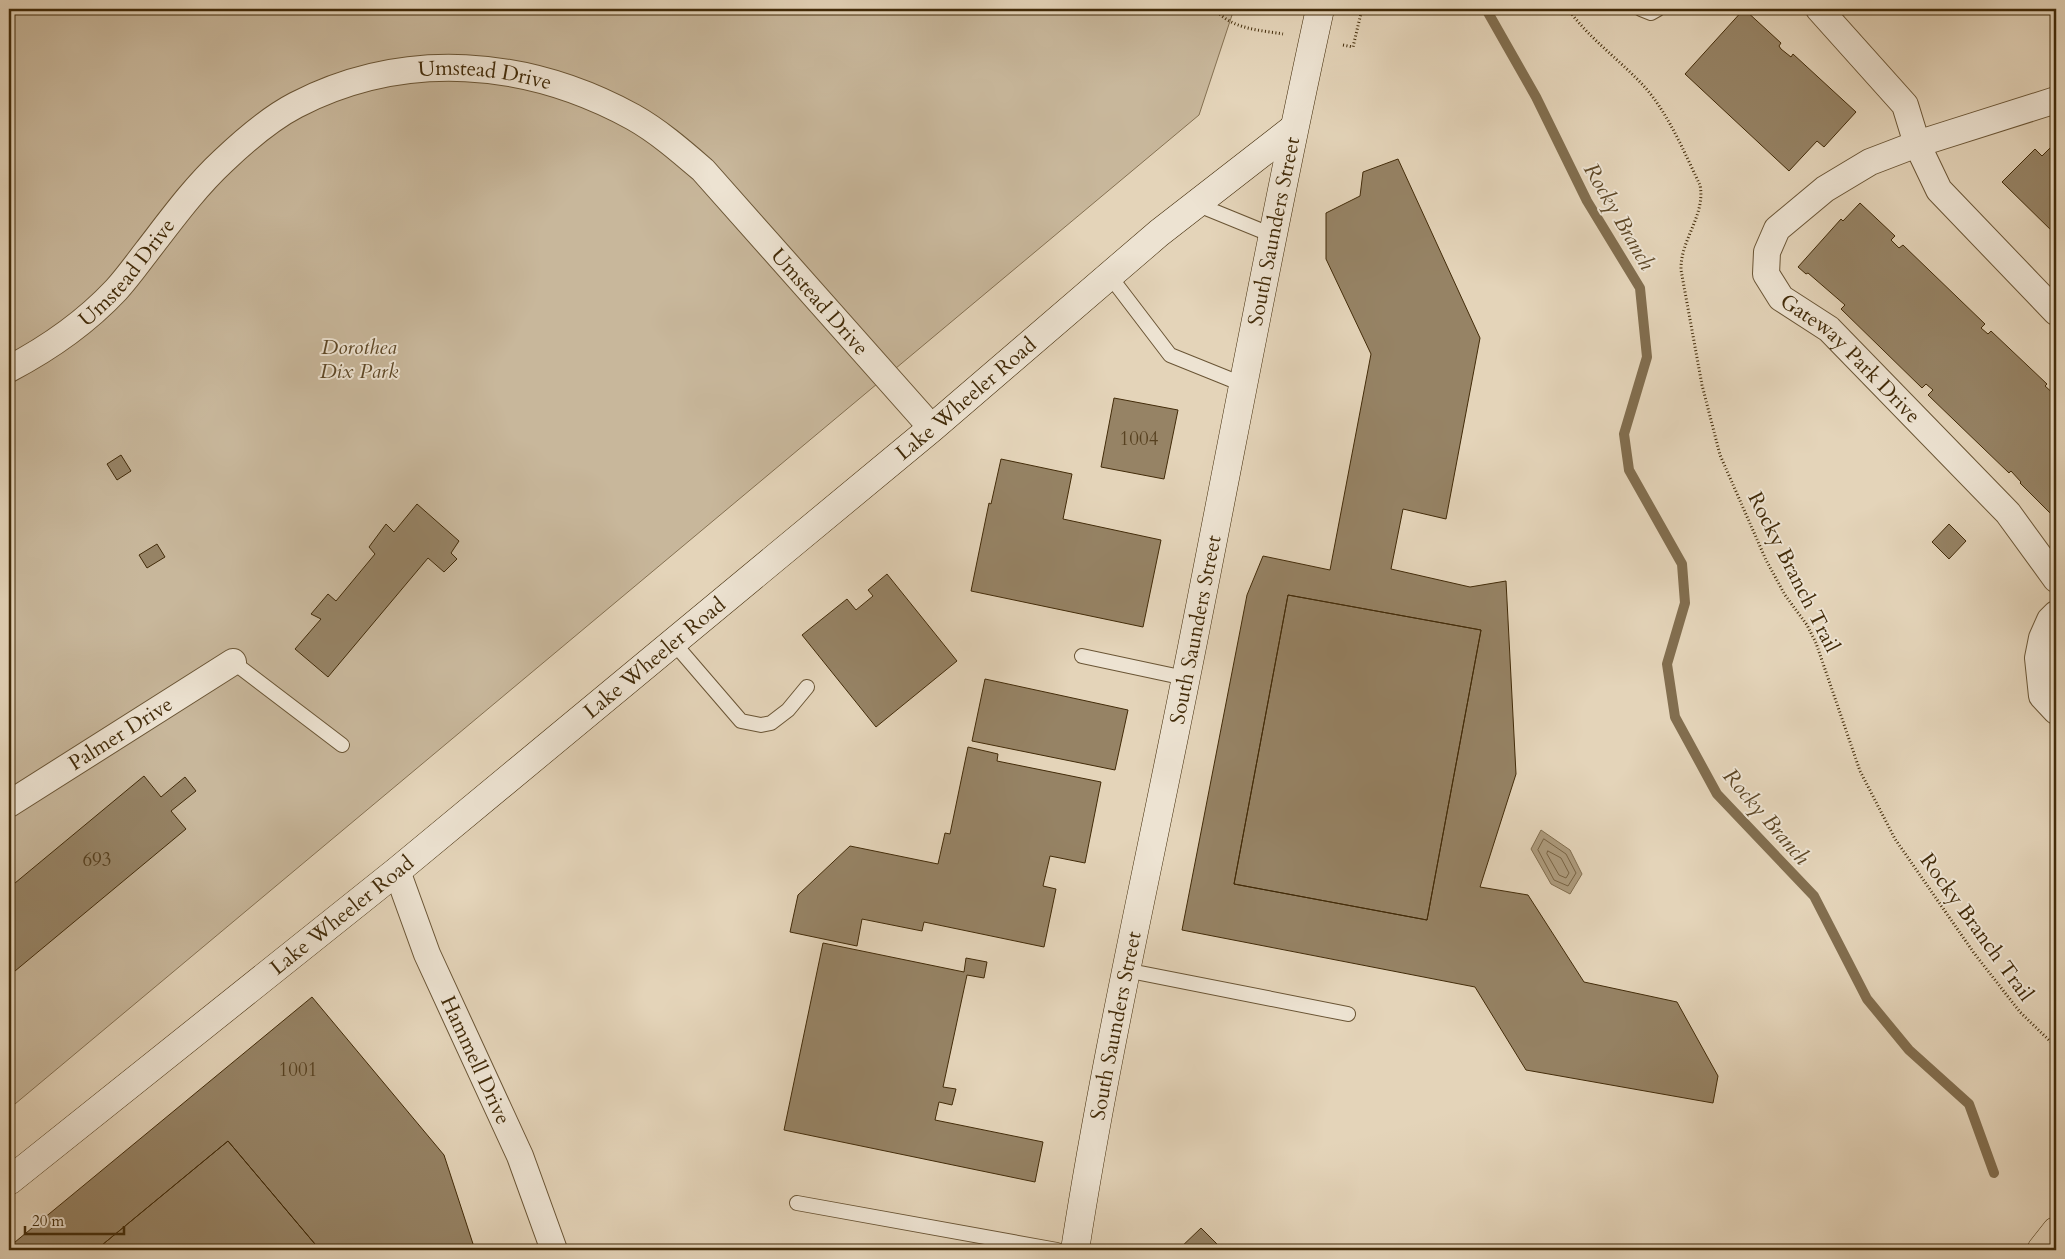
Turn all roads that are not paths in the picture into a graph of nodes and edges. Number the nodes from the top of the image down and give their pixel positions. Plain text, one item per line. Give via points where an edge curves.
1 (1320, 9) edge
2 (1641, 9) edge
3 (1658, 9) edge
4 (1819, 9) edge
5 (2056, 100) edge
6 (1294, 128) junction
7 (1917, 144) junction
8 (1196, 204) junction
9 (1272, 235) junction
10 (1110, 275) junction
11 (2056, 312) edge
12 (9, 369) edge
13 (1242, 384) junction
14 (932, 428) junction
15 (2056, 579) edge
16 (2056, 614) edge
17 (673, 642) junction
18 (1082, 656) dead end
19 (233, 662) joint
20 (1185, 678) junction
21 (807, 687) dead end
22 (2056, 711) edge
23 (342, 745) dead end
24 (9, 804) edge
25 (397, 871) junction
26 (1125, 970) junction
27 (1348, 1014) dead end
28 (9, 1182) edge
29 (797, 1203) dead end
30 (2056, 1231) edge
31 (554, 1250) edge
32 (1057, 1250) edge
33 (1075, 1250) edge
34 (2041, 1250) edge

1 - 6 main road, South Saunders Street
2 - 3 lane via 1651,13
4 - 7 street via 1905,105
5 - 7 street, Gateway Park Drive
6 - 8 main road, Lake Wheeler Road
6 - 9 main road, South Saunders Street
7 - 11 street via 1939,190
7 - 15 street, Gateway Park Drive via 1870,162 1825,189 1777,229 1767,252 1766,274 1781,298 1828,329 2008,513
8 - 9 lane
8 - 10 main road, Lake Wheeler Road
9 - 13 main road, South Saunders Street
10 - 13 lane via 1170,355
10 - 14 main road, Lake Wheeler Road
12 - 14 street, Umstead Drive via 77,328 117,289 187,199 223,161 256,132 294,106 370,77 420,70 492,69 570,88 635,118 668,140 703,170
13 - 20 main road, South Saunders Street
14 - 17 main road, Lake Wheeler Road
16 - 22 street via 2042,638 2038,658 2042,696
17 - 21 lane via 741,721 761,726 771,723 788,710
17 - 25 main road, Lake Wheeler Road
18 - 20 lane
19 - 23 lane
19 - 24 street, Palmer Drive
20 - 26 main road, South Saunders Street
25 - 28 main road, Lake Wheeler Road
25 - 31 street, Hammell Drive via 427,954 520,1156
26 - 27 lane
26 - 33 main road, South Saunders Street
29 - 32 lane
30 - 34 main road

